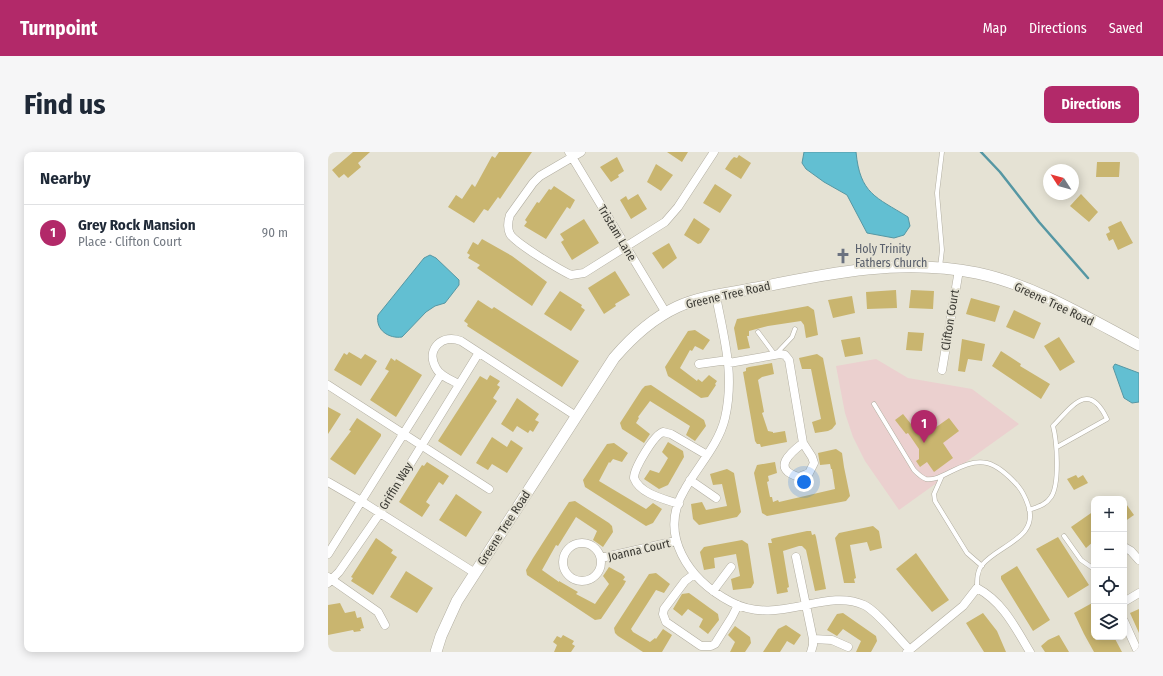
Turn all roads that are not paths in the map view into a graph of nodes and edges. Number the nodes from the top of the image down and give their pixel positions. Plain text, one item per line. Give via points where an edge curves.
1 (581, 152) edge
2 (714, 152) edge
3 (942, 152) edge
4 (570, 155) edge
5 (626, 247) junction
6 (940, 268) junction
7 (958, 270) junction
8 (716, 296) junction
9 (666, 313) junction
10 (795, 329) dead end
11 (758, 332) dead end
12 (1139, 345) edge
13 (478, 354) junction
14 (775, 355) junction
15 (728, 361) junction
16 (700, 364) dead end
17 (942, 370) dead end
18 (441, 374) junction
19 (459, 384) junction
20 (328, 385) edge
21 (874, 404) dead end
22 (576, 416) junction
23 (404, 433) junction
24 (803, 443) dead end
25 (421, 445) junction
26 (1057, 447) junction
27 (707, 456) junction
28 (943, 475) junction
29 (690, 480) junction
30 (328, 482) edge
31 (490, 489) dead end
32 (716, 498) dead end
33 (361, 501) junction
34 (679, 504) junction
35 (1029, 510) junction
36 (380, 513) junction
37 (1064, 536) dead end
38 (676, 541) junction
39 (1127, 548) edge
40 (328, 554) edge
41 (796, 557) dead end
42 (601, 558) junction
43 (1139, 560) edge
44 (982, 566) junction
45 (730, 567) dead end
46 (1093, 568) edge
47 (475, 573) junction
48 (693, 574) junction
49 (329, 580) edge
50 (976, 588) junction
51 (713, 591) junction
52 (1139, 593) edge
53 (1127, 600) edge
54 (738, 605) junction
55 (806, 606) junction
56 (385, 625) dead end
57 (1127, 628) edge
58 (813, 639) junction
59 (848, 647) dead end
60 (908, 650) edge
61 (436, 652) edge
62 (811, 652) edge
63 (1030, 652) edge
64 (1138, 652) edge

1 - 4 street
2 - 5 street via 672,216
3 - 6 lane via 937,193 942,250
4 - 5 street, Tristam Lane
4 - 5 street via 533,183 510,215 510,234 570,275 584,273
5 - 9 street, Tristam Lane
6 - 7 street, Greene Tree Road
6 - 8 street, Greene Tree Road via 859,268
7 - 12 street, Greene Tree Road via 1018,286
7 - 17 street, Clifton Court
8 - 9 street, Greene Tree Road
8 - 15 street
9 - 22 street, Greene Tree Road via 643,328 624,346
10 - 14 lane via 792,338
11 - 14 lane
13 - 18 street via 455,338 442,341 436,346 433,358 436,369
13 - 19 street, Griffin Way
13 - 22 street
14 - 15 street
14 - 24 street via 785,355 789,360
15 - 16 street
15 - 27 street via 730,390 724,420
18 - 19 street
18 - 23 street, Griffin Way
19 - 25 street, Griffin Way
20 - 23 street
21 - 28 lane via 914,470 926,479
22 - 47 street, Greene Tree Road
23 - 25 street
23 - 33 street, Griffin Way
25 - 31 street
25 - 36 street, Griffin Way
26 - 26 lane via 1053,426 1074,404 1086,398 1091,399 1107,419
26 - 35 lane via 1051,497 1045,503
27 - 29 street
27 - 34 street via 671,434 663,432 658,435 636,468 634,478 638,485 655,496
28 - 35 lane via 957,467 988,463 1012,479 1020,489
28 - 44 lane via 934,494 935,501 967,554
29 - 32 street
29 - 34 street
30 - 33 street
33 - 36 street
33 - 40 street, Griffin Way
34 - 38 street via 675,525
35 - 44 lane via 1029,525 1024,532
36 - 47 street
36 - 49 street, Griffin Way via 349,558
37 - 46 lane via 1081,560
38 - 42 street, Joanna Court
38 - 48 street
39 - 43 street
41 - 55 street
42 - 42 street, Joanna Court via 601,566 588,580 578,580 567,573 563,564 565,554 578,543 592,545
44 - 50 lane
45 - 51 street
47 - 61 street, Greene Tree Road via 448,618
48 - 51 street
48 - 54 street via 664,609 666,622 701,646 711,646 715,644
49 - 56 street via 378,612
50 - 60 street via 963,606
50 - 63 street via 992,597 1004,609
51 - 54 street
52 - 53 street
54 - 55 street via 763,611
55 - 58 street
55 - 60 street via 841,600 865,605
57 - 64 street
58 - 59 street via 832,640
58 - 62 street

